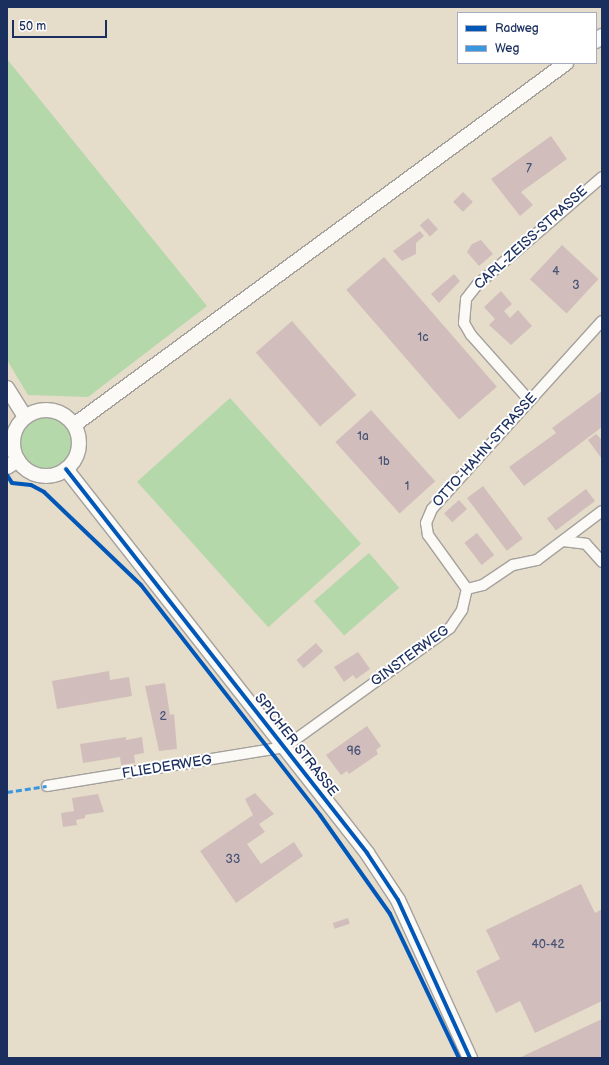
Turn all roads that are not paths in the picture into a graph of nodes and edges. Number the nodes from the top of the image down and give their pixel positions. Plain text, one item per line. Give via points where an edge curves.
1 (565, 64) edge
2 (602, 177) edge
3 (602, 321) edge
4 (7, 388) edge
5 (529, 400) junction
6 (25, 417) junction
7 (74, 426) junction
8 (12, 464) edge
9 (66, 469) junction
10 (602, 511) edge
11 (563, 540) junction
12 (602, 562) edge
13 (467, 590) junction
14 (285, 747) junction
15 (47, 786) dead end
16 (470, 1058) edge

1 - 7 main road
2 - 5 street, CARL-ZEISS-STRASSE via 477,285 466,299 464,323 471,335
3 - 5 street, OTTO-HAHN-STRASSE
4 - 6 main road
5 - 13 street, OTTO-HAHN-STRASSE via 432,509 426,524 433,546
6 - 7 main road via 35,411 57,412
6 - 8 main road via 14,433
7 - 9 main road via 79,444
8 - 9 main road via 35,474 56,474
9 - 14 main road, SPICHER STRASSE
10 - 11 street
11 - 12 street via 586,544
11 - 13 street via 537,560 513,565 483,585
13 - 14 street, GINSTERWEG via 462,610 450,628
14 - 15 street, FLIEDERWEG
14 - 16 main road, SPICHER STRASSE via 367,853 398,900

